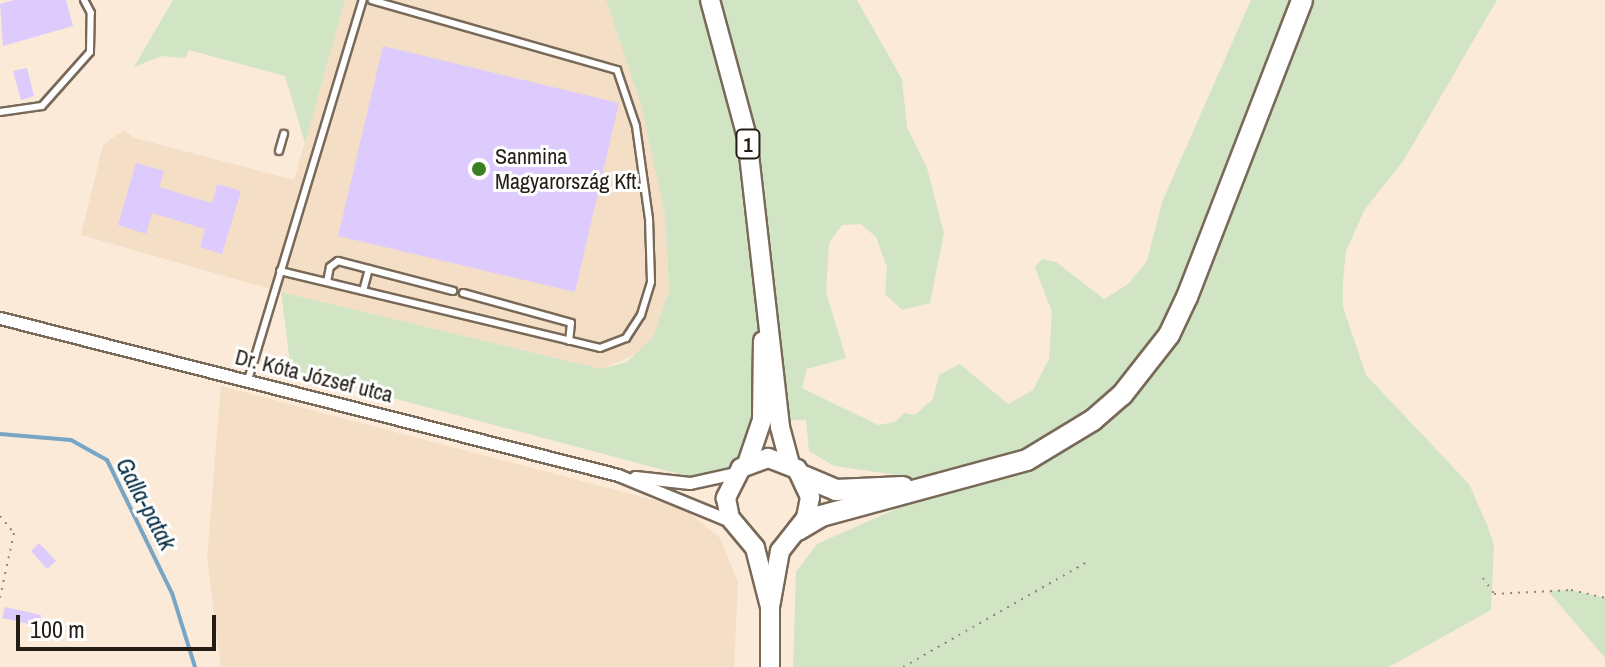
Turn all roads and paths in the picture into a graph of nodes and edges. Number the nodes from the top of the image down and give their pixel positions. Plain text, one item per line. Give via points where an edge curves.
1 (84, 0) edge
2 (363, 0) edge
3 (372, 0) edge
4 (710, 0) edge
5 (1302, 0) edge
6 (0, 112) edge
7 (284, 134) dead end
8 (279, 151) dead end
9 (369, 269) junction
10 (280, 271) junction
11 (327, 282) junction
12 (363, 291) junction
13 (453, 291) dead end
14 (463, 293) dead end
15 (765, 293) junction
16 (0, 318) edge
17 (569, 341) junction
18 (248, 380) junction
19 (741, 468) junction
20 (796, 470) junction
21 (618, 475) junction
22 (927, 488) junction
23 (0, 516) edge
24 (739, 530) junction
25 (798, 530) junction
26 (1085, 563) dead end
27 (1483, 578) dead end
28 (0, 597) edge
29 (1605, 598) edge
30 (770, 607) junction
31 (770, 667) edge
32 (903, 667) edge

1 - 6 lane via 91,13 90,52 42,106
2 - 10 lane
3 - 17 lane via 617,70 636,126 649,219 651,282 641,315 626,338 600,348
4 - 15 main road, 1 via 747,137
5 - 22 highway via 1204,258 1149,364 1122,395 1061,442 1015,464
7 - 8 lane
9 - 11 lane via 338,261 330,267
9 - 12 lane
9 - 13 lane
10 - 11 lane
10 - 18 lane
11 - 12 lane
12 - 17 lane
14 - 17 lane via 571,323
15 - 19 main road, 1 via 762,420
15 - 20 main road, 1 via 780,427
16 - 18 street, Dr. Kóta József utca
18 - 21 street, Dr. Kóta József utca
19 - 20 main road via 768,458
19 - 21 street via 690,483
19 - 24 main road, 1 via 726,498
20 - 22 highway via 836,490
20 - 25 main road, 1 via 810,504
21 - 24 street via 720,514
22 - 25 highway via 821,516
23 - 28 path via 14,533
24 - 25 main road via 772,542
24 - 30 main road, 1 via 755,548
25 - 30 main road, 1 via 780,551
26 - 32 path
27 - 29 path via 1494,594 1571,590
30 - 31 main road, 1

